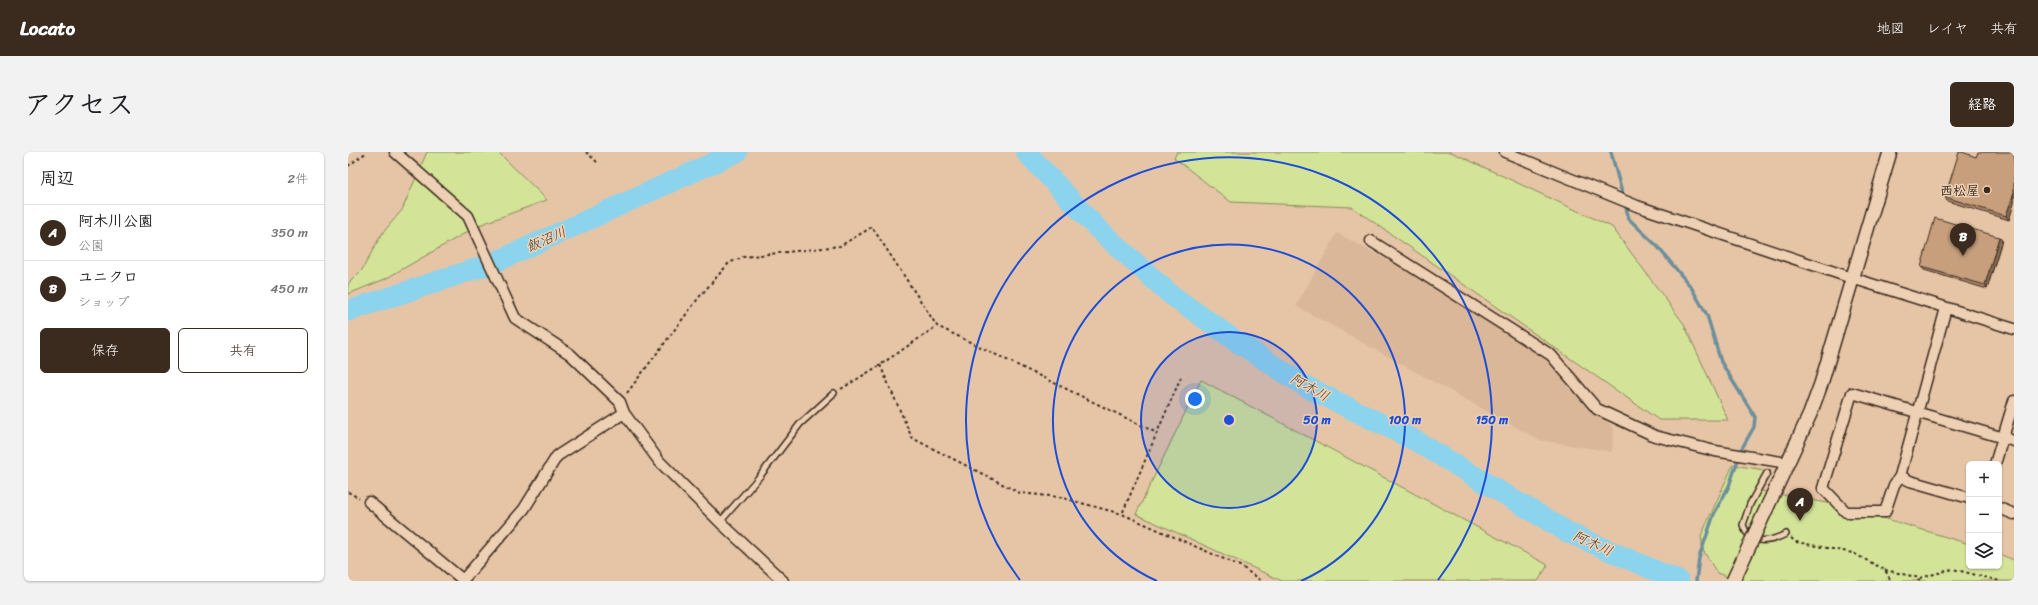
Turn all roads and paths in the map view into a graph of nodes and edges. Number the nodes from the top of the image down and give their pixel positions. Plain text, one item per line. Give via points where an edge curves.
1 (366, 152) edge
2 (395, 152) edge
3 (586, 152) edge
4 (1505, 152) edge
5 (1890, 152) edge
6 (598, 163) dead end
7 (348, 166) edge
8 (1370, 241) dead end
9 (1852, 278) junction
10 (1946, 308) junction
11 (937, 326) junction
12 (2014, 329) edge
13 (880, 365) junction
14 (1181, 377) dead end
15 (834, 393) joint
16 (2014, 401) edge
17 (620, 402) junction
18 (1917, 412) junction
19 (624, 413) junction
20 (1157, 433) junction
21 (2003, 438) junction
22 (2014, 441) edge
23 (1996, 461) edge
24 (1787, 463) junction
25 (1767, 473) dead end
26 (1900, 476) junction
27 (1966, 497) edge
28 (368, 502) dead end
29 (2002, 509) edge
30 (1122, 514) junction
31 (2014, 514) edge
32 (720, 522) junction
33 (1786, 534) joint
34 (1885, 570) junction
35 (1920, 578) junction
36 (463, 580) edge
37 (783, 581) edge
38 (1261, 581) edge
39 (1733, 581) edge
40 (1891, 581) edge
41 (1918, 581) edge
42 (2000, 581) edge

1 - 7 path
2 - 17 street via 468,216 515,318 570,354
3 - 6 path
4 - 9 street via 1637,206
5 - 9 street
8 - 24 street via 1551,355 1597,409 1655,436 1715,451
9 - 10 street
9 - 24 street via 1821,384
10 - 12 street
10 - 18 street
11 - 13 path
11 - 17 path via 872,227 840,246 743,257 729,263 710,285
11 - 20 path
13 - 15 path
13 - 30 path via 912,438 1020,493 1058,497
14 - 20 path
15 - 32 lane via 800,424
16 - 21 street
17 - 19 street
18 - 21 street
18 - 26 street
18 - 26 street via 1852,393 1824,488 1846,512 1885,512 1894,485
19 - 32 street via 659,461
19 - 36 street via 557,456 524,509
20 - 30 path
21 - 22 street
21 - 23 street
24 - 39 street, bridge
25 - 33 lane via 1750,504 1743,525 1750,537 1757,541 1771,540
26 - 27 street
28 - 36 street
29 - 31 street
30 - 38 path via 1242,567
32 - 37 street
33 - 34 path via 1796,542 1853,553
34 - 35 path
34 - 40 path
35 - 41 path
35 - 42 path via 1953,569

